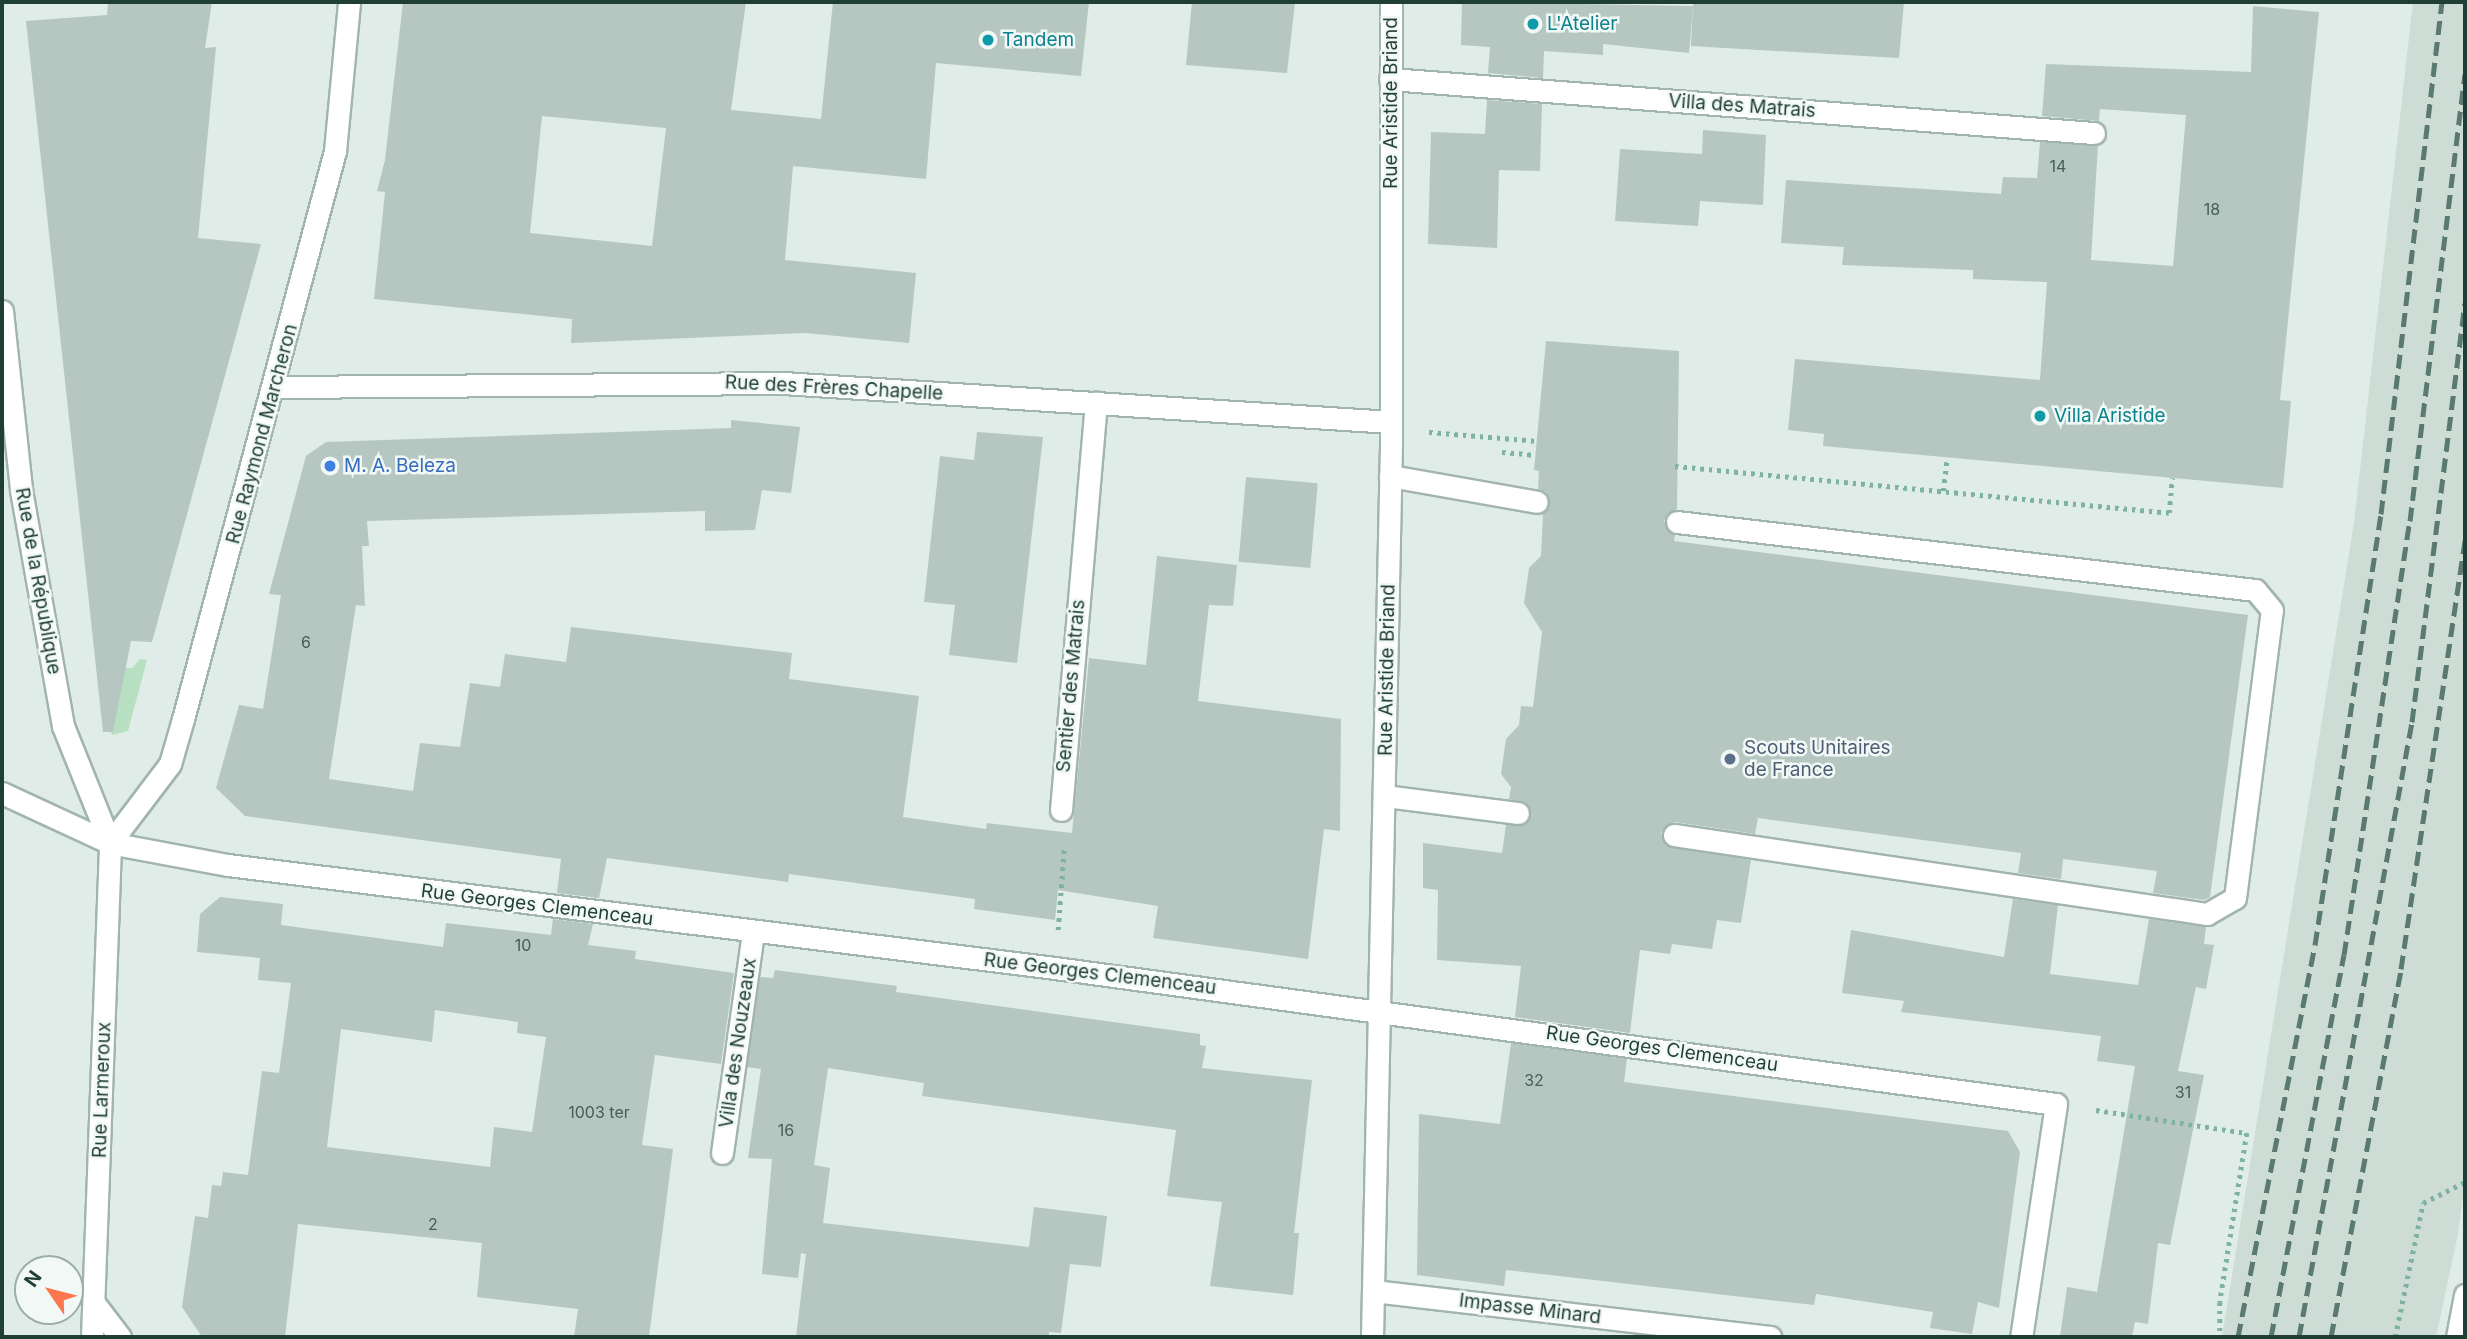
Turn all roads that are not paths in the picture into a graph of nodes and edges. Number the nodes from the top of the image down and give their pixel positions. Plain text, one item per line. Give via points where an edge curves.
1 (349, 2) edge
2 (1391, 2) edge
3 (1390, 79) junction
4 (2094, 133) dead end
5 (2, 311) edge
6 (276, 387) junction
7 (1096, 403) junction
8 (1391, 422) junction
9 (1390, 476) junction
10 (11, 488) edge
11 (1537, 502) dead end
12 (1677, 522) dead end
13 (2, 793) edge
14 (1385, 796) junction
15 (1061, 810) road end
16 (1518, 813) dead end
17 (1674, 835) dead end
18 (110, 843) junction
19 (753, 932) junction
20 (1382, 1011) junction
21 (722, 1153) dead end
22 (1373, 1291) junction
23 (2465, 1295) edge
24 (94, 1303) junction
25 (92, 1337) edge
26 (120, 1337) edge
27 (1372, 1337) edge
28 (1770, 1337) edge
29 (2021, 1337) edge
30 (2457, 1337) edge

1 - 6 street, Rue Raymond Marcheron via 335,151
2 - 3 street, Rue Aristide Briand
3 - 4 street, Villa des Matrais
3 - 8 street, Rue Aristide Briand
5 - 10 street, Rue de la République
6 - 7 street, Rue des Frères Chapelle via 783,383
6 - 18 street, Rue Raymond Marcheron via 170,764
7 - 8 street, Rue des Frères Chapelle
7 - 15 street, Sentier des Matrais
8 - 9 street, Rue Aristide Briand
9 - 11 street
9 - 14 street, Rue Aristide Briand
10 - 18 street, Rue de la République via 63,726
12 - 17 street via 2255,590 2272,610 2235,898 2207,914
13 - 18 street, Rue Georges Clemenceau
14 - 16 street
14 - 20 street, Rue Aristide Briand
18 - 19 street, Rue Georges Clemenceau via 228,865
18 - 24 street, Rue Larmeroux
19 - 20 street, Rue Georges Clemenceau
19 - 21 street, Villa des Nouzeaux
20 - 22 street, Rue Aristide Briand
20 - 29 street, Rue Georges Clemenceau via 2056,1104
22 - 27 street, Rue Aristide Briand
22 - 28 street, Impasse Minard
23 - 30 street
24 - 25 street, Rue Larmeroux
24 - 26 street

